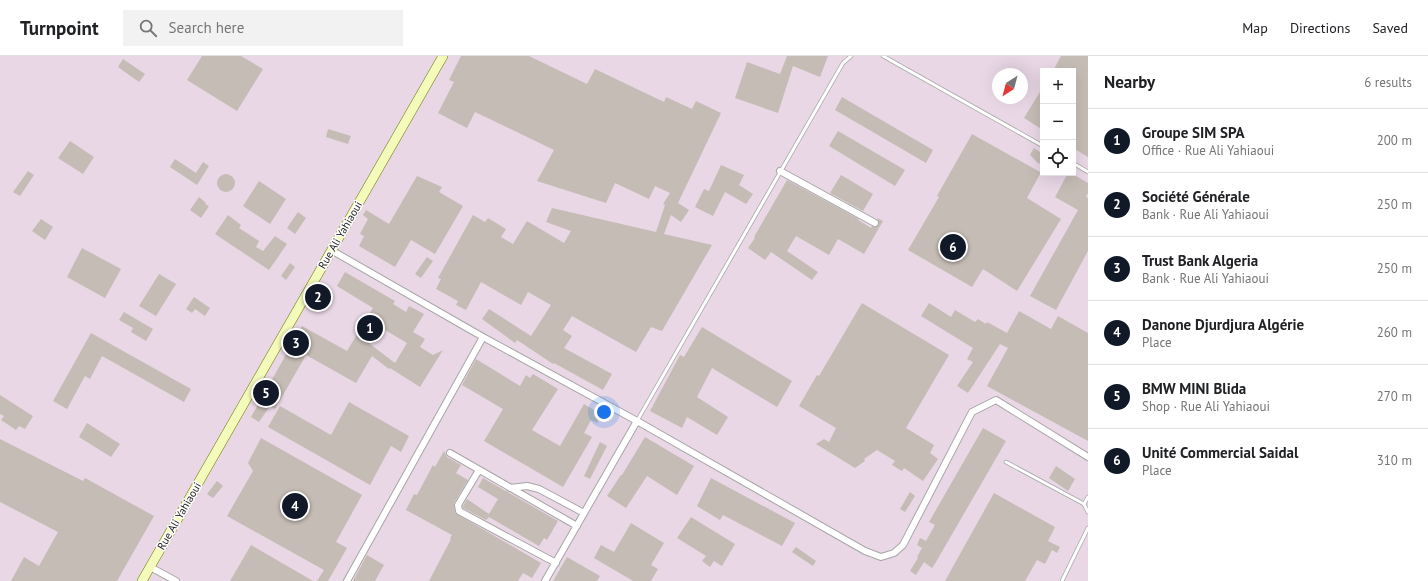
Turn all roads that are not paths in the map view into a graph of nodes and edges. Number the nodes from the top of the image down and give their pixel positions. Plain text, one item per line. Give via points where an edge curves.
1 (443, 56) edge
2 (851, 56) edge
3 (883, 56) edge
4 (1040, 144) edge
5 (1076, 165) edge
6 (780, 171) junction
7 (1088, 172) edge
8 (875, 223) dead end
9 (331, 250) junction
10 (483, 337) junction
11 (637, 421) junction
12 (450, 453) dead end
13 (1088, 457) edge
14 (1006, 462) dead end
15 (479, 470) junction
16 (510, 488) junction
17 (1088, 498) edge
18 (1084, 504) junction
19 (1088, 512) edge
20 (584, 513) junction
21 (577, 526) junction
22 (1088, 528) edge
23 (556, 563) junction
24 (150, 566) junction
25 (142, 581) edge
26 (176, 581) edge
27 (347, 581) edge
28 (545, 581) edge
29 (1062, 581) edge

1 - 9 main road, Rue Ali Yahiaoui
2 - 6 lane via 843,63
3 - 4 lane
5 - 7 lane
6 - 8 street
6 - 11 lane
9 - 10 street
9 - 24 main road, Rue Ali Yahiaoui
10 - 11 street
10 - 27 street
11 - 13 street via 858,547 881,557 894,553 903,545 972,412 985,405 996,400
11 - 20 street
12 - 15 street
14 - 18 lane
15 - 16 street
15 - 23 street via 458,505 459,511
16 - 20 street via 526,486 539,489
16 - 21 street
17 - 18 lane
18 - 19 lane
20 - 21 street
21 - 23 street
22 - 29 lane
23 - 28 street
24 - 25 main road, Rue Ali Yahiaoui
24 - 26 street

